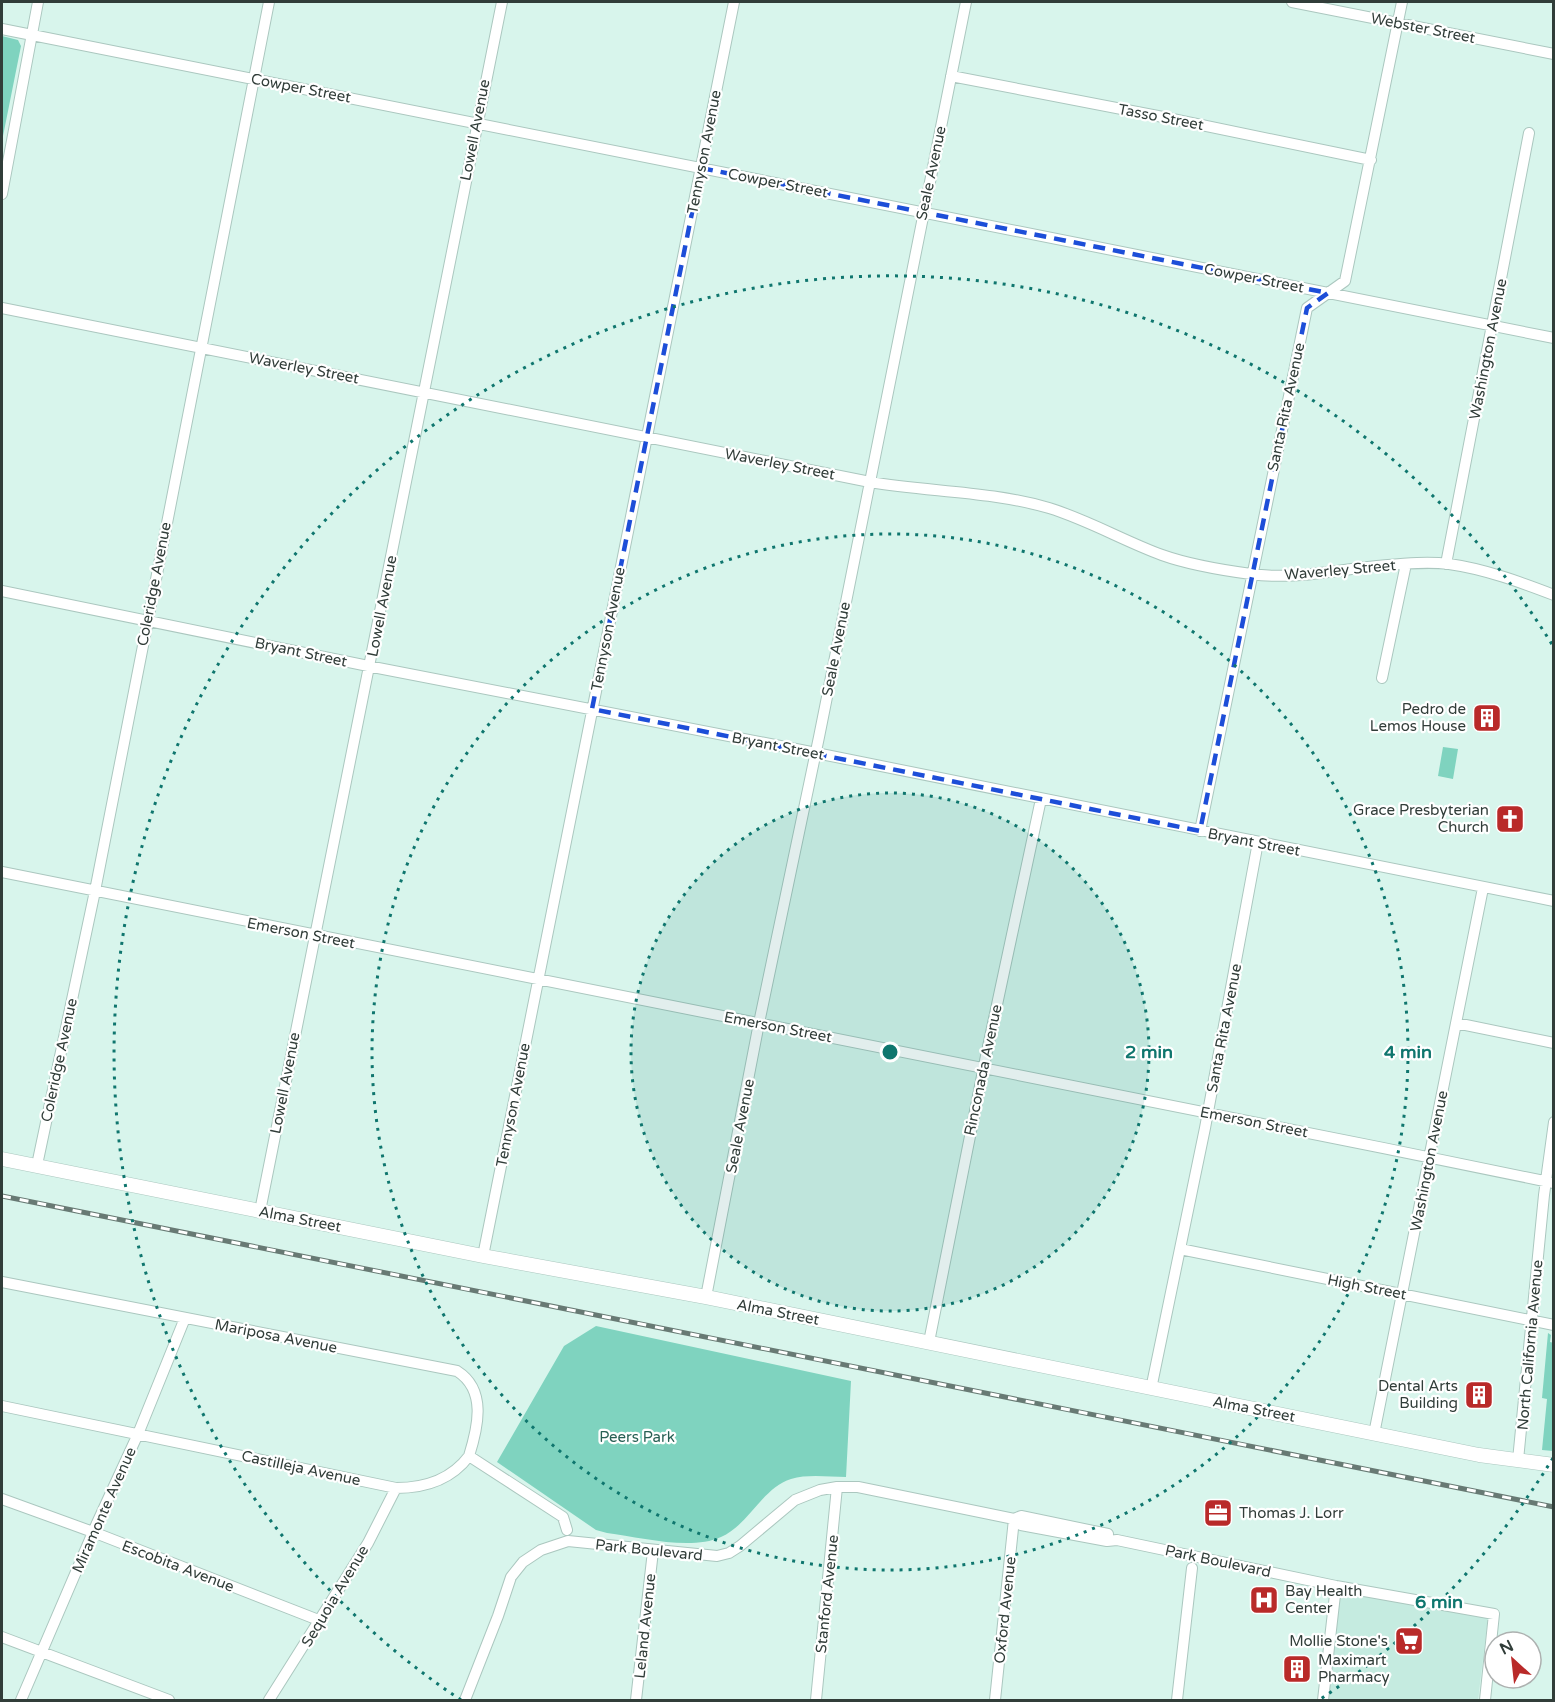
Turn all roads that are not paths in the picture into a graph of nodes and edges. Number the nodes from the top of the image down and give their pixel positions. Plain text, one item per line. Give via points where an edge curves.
1 (38, 2) edge
2 (269, 2) edge
3 (502, 2) edge
4 (734, 2) edge
5 (966, 2) edge
6 (1292, 2) edge
7 (1402, 2) edge
8 (1398, 23) junction
9 (2, 29) edge
10 (31, 34) junction
11 (1554, 54) edge
12 (951, 76) junction
13 (254, 78) junction
14 (476, 123) junction
15 (1529, 133) dead end
16 (1371, 160) junction
17 (701, 168) junction
18 (2, 194) edge
19 (923, 212) junction
20 (1328, 293) junction
21 (2, 308) edge
22 (1492, 326) junction
23 (1554, 338) edge
24 (201, 348) junction
25 (424, 392) junction
26 (646, 437) junction
27 (870, 482) junction
28 (1406, 564) junction
29 (1446, 564) junction
30 (1252, 575) junction
31 (2, 591) edge
32 (1554, 595) edge
33 (147, 620) junction
34 (370, 666) junction
35 (1382, 678) dead end
36 (592, 709) junction
37 (815, 753) junction
38 (1041, 799) junction
39 (1200, 831) junction
40 (1258, 842) junction
41 (2, 872) edge
42 (1483, 888) junction
43 (95, 891) junction
44 (1554, 901) edge
45 (315, 936) junction
46 (537, 979) junction
47 (759, 1023) junction
48 (1456, 1023) junction
49 (1554, 1042) edge
50 (983, 1069) junction
51 (1208, 1113) junction
52 (1554, 1122) edge
53 (1430, 1156) junction
54 (2, 1158) edge
55 (37, 1165) junction
56 (1550, 1182) edge
57 (260, 1211) junction
58 (1180, 1249) junction
59 (483, 1256) junction
60 (2, 1282) edge
61 (1402, 1294) junction
62 (706, 1297) junction
63 (185, 1318) junction
64 (1532, 1320) junction
65 (1554, 1325) edge
66 (929, 1342) junction
67 (1151, 1389) junction
68 (2, 1406) edge
69 (138, 1434) junction
70 (1374, 1434) junction
71 (469, 1456) junction
72 (1518, 1460) junction
73 (1553, 1465) edge
74 (837, 1487) junction
75 (396, 1488) junction
76 (2, 1499) edge
77 (1014, 1519) junction
78 (567, 1530) dead end
79 (93, 1532) junction
80 (653, 1551) junction
81 (1192, 1568) dead end
82 (1336, 1586) junction
83 (321, 1621) junction
84 (2, 1637) edge
85 (43, 1653) junction
86 (465, 1700) edge
87 (21, 1701) edge
88 (169, 1701) edge
89 (269, 1701) edge
90 (472, 1701) edge
91 (636, 1701) edge
92 (816, 1701) edge
93 (995, 1701) edge
94 (1177, 1701) edge
95 (1323, 1701) edge
96 (1485, 1701) edge

1 - 10 street
2 - 13 street, Coleridge Avenue
3 - 14 street, Lowell Avenue
4 - 17 street, Tennyson Avenue
5 - 12 street, Seale Avenue
6 - 8 street, Webster Street
7 - 8 street, Santa Rita Avenue
8 - 11 street, Webster Street
8 - 16 street, Santa Rita Avenue
9 - 10 street, Cowper Street
10 - 13 street, Cowper Street
10 - 18 street
12 - 16 street, Tasso Street
12 - 19 street, Seale Avenue
13 - 14 street, Cowper Street
13 - 24 street, Coleridge Avenue
14 - 17 street, Cowper Street
14 - 25 street, Lowell Avenue
15 - 22 street, Washington Avenue
16 - 20 street, Santa Rita Avenue via 1345,281
17 - 19 street, Cowper Street
17 - 26 street, Tennyson Avenue
19 - 20 street, Cowper Street
19 - 27 street, Seale Avenue
20 - 22 street, Cowper Street
20 - 30 street, Santa Rita Avenue via 1307,308
21 - 24 street, Waverley Street
22 - 23 street, Cowper Street
22 - 29 street, Washington Avenue
24 - 25 street, Waverley Street
24 - 33 street, Coleridge Avenue
25 - 26 street, Waverley Street
25 - 34 street, Lowell Avenue
26 - 27 street, Waverley Street
26 - 36 street, Tennyson Avenue
27 - 30 street, Waverley Street via 1026,502 1064,513 1163,555
27 - 37 street, Seale Avenue
28 - 29 street, Waverley Street
28 - 30 street, Waverley Street via 1312,576
28 - 35 street
29 - 32 street, Waverley Street via 1497,575
30 - 39 street, Santa Rita Avenue
31 - 33 street, Bryant Street
33 - 34 street, Bryant Street
33 - 43 street, Coleridge Avenue
34 - 36 street, Bryant Street
34 - 45 street, Lowell Avenue
36 - 37 street, Bryant Street
36 - 46 street, Tennyson Avenue
37 - 38 street, Bryant Street
37 - 47 street, Seale Avenue
38 - 39 street, Bryant Street
38 - 50 street, Rinconada Avenue
39 - 40 street, Bryant Street
40 - 42 street, Bryant Street
40 - 51 street, Santa Rita Avenue
41 - 43 street, Emerson Street
42 - 44 street, Bryant Street
42 - 48 street, Washington Avenue
43 - 45 street, Emerson Street
43 - 55 street, Coleridge Avenue
45 - 46 street, Emerson Street
45 - 57 street, Lowell Avenue
46 - 47 street, Emerson Street
46 - 59 street, Tennyson Avenue
47 - 50 street, Emerson Street
47 - 62 street, Seale Avenue
48 - 49 street
48 - 53 street, Washington Avenue
50 - 51 street, Emerson Street
50 - 66 street, Rinconada Avenue
51 - 53 street, Emerson Street
51 - 58 street, Santa Rita Avenue
52 - 56 street, North California Avenue
53 - 56 street, Emerson Street
53 - 61 street, Washington Avenue
54 - 55 main road, Alma Street
55 - 57 main road, Alma Street
56 - 64 street, North California Avenue
57 - 59 main road, Alma Street
58 - 61 street, High Street
58 - 67 street, Santa Rita Avenue
59 - 62 main road, Alma Street
60 - 63 street, Mariposa Avenue
61 - 64 street, High Street
61 - 70 street, Washington Avenue
62 - 66 main road, Alma Street
63 - 69 street, Miramonte Avenue
63 - 71 street, Mariposa Avenue via 457,1371 466,1377 477,1396
64 - 65 street, High Street
64 - 72 street, North California Avenue
66 - 67 main road, Alma Street
67 - 70 main road, Alma Street
68 - 69 street, Castilleja Avenue
69 - 75 street, Castilleja Avenue
69 - 79 street, Miramonte Avenue
70 - 72 main road, Alma Street
71 - 75 street, Castilleja Avenue via 446,1478
71 - 78 street via 563,1517
72 - 73 main road, Alma Street
74 - 77 street, Park Boulevard via 858,1486
74 - 80 street, Park Boulevard via 795,1500 729,1553 711,1557
74 - 92 street, Stanford Avenue
75 - 83 street, Sequoia Avenue
76 - 79 street, Escobita Avenue
77 - 82 street, Park Boulevard via 1021,1525 1107,1541 1113,1537
77 - 93 street, Oxford Avenue
79 - 83 street, Escobita Avenue
79 - 85 street, Miramonte Avenue
80 - 86 street, Park Boulevard via 568,1541 550,1545 528,1558 509,1583
80 - 91 street, Leland Avenue
81 - 94 street
82 - 95 street
82 - 96 street, Park Boulevard via 1494,1614
83 - 89 street, Sequoia Avenue
84 - 85 street
85 - 87 street, Miramonte Avenue
85 - 88 street
86 - 90 street

